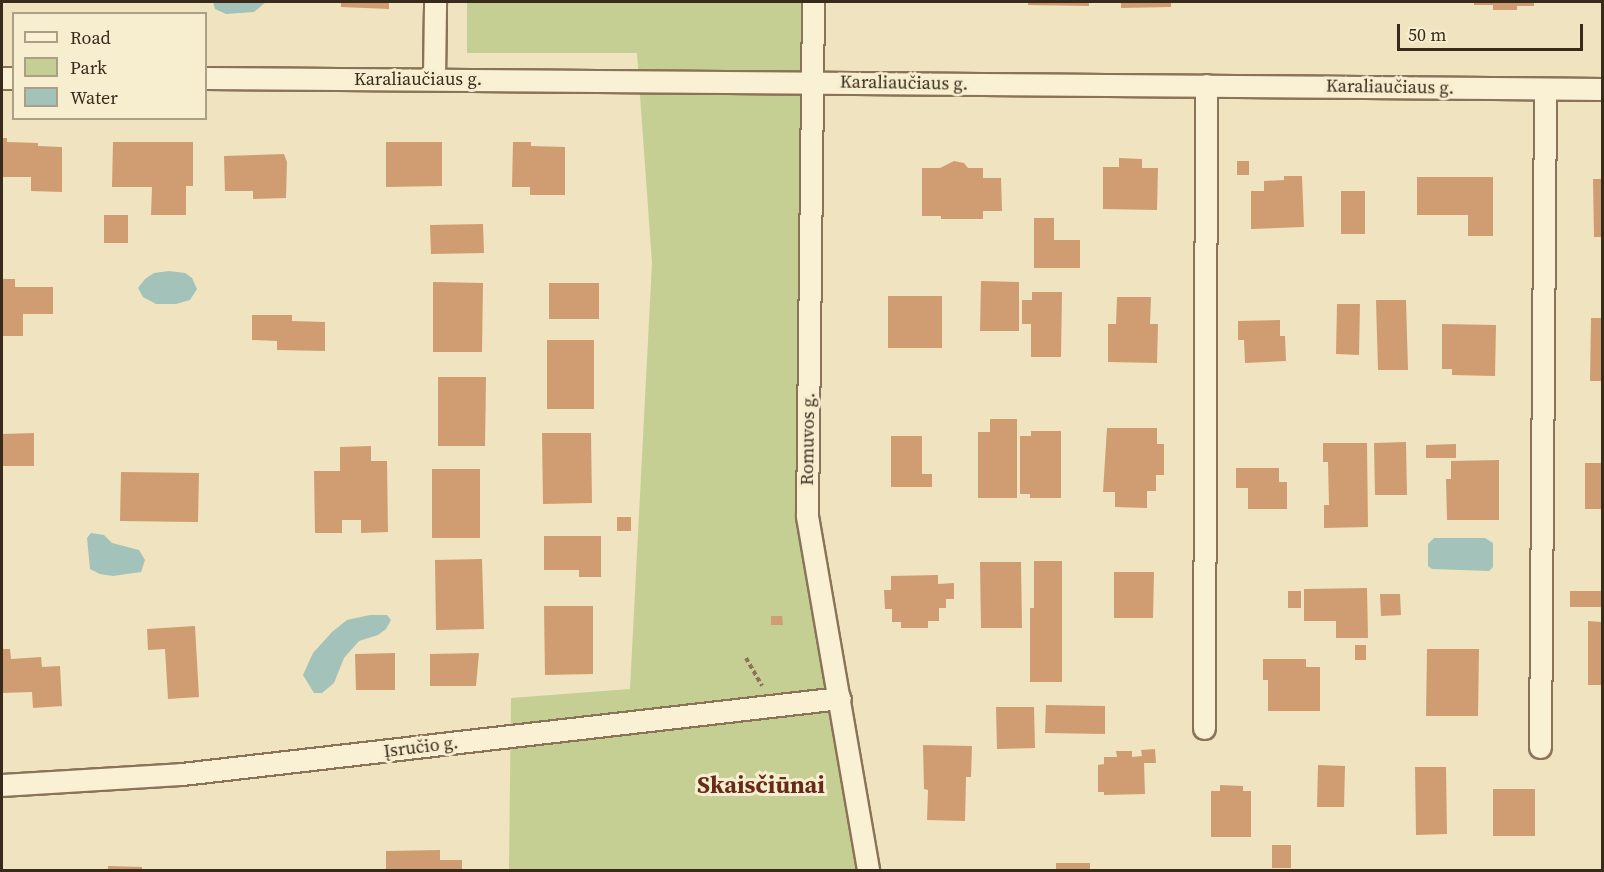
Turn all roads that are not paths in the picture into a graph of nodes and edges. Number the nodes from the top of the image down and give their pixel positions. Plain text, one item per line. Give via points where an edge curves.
1 (435, 2) edge
2 (813, 2) edge
3 (207, 78) edge
4 (434, 78) junction
5 (812, 82) junction
6 (1206, 86) junction
7 (1545, 89) junction
8 (1602, 89) edge
9 (840, 698) junction
10 (1204, 728) dead end
11 (1540, 747) dead end
12 (2, 785) edge
13 (868, 870) edge

1 - 4 street
2 - 5 street, Romuvos g.
3 - 4 street, Karaliaučiaus g.
4 - 5 street, Karaliaučiaus g.
5 - 6 street, Karaliaučiaus g.
5 - 9 street, Romuvos g. via 807,516
6 - 7 street, Karaliaučiaus g.
6 - 10 street
7 - 8 street, Karaliaučiaus g.
7 - 11 street
9 - 12 street, Įsručio g. via 182,774
9 - 13 street, Romuvos g.

